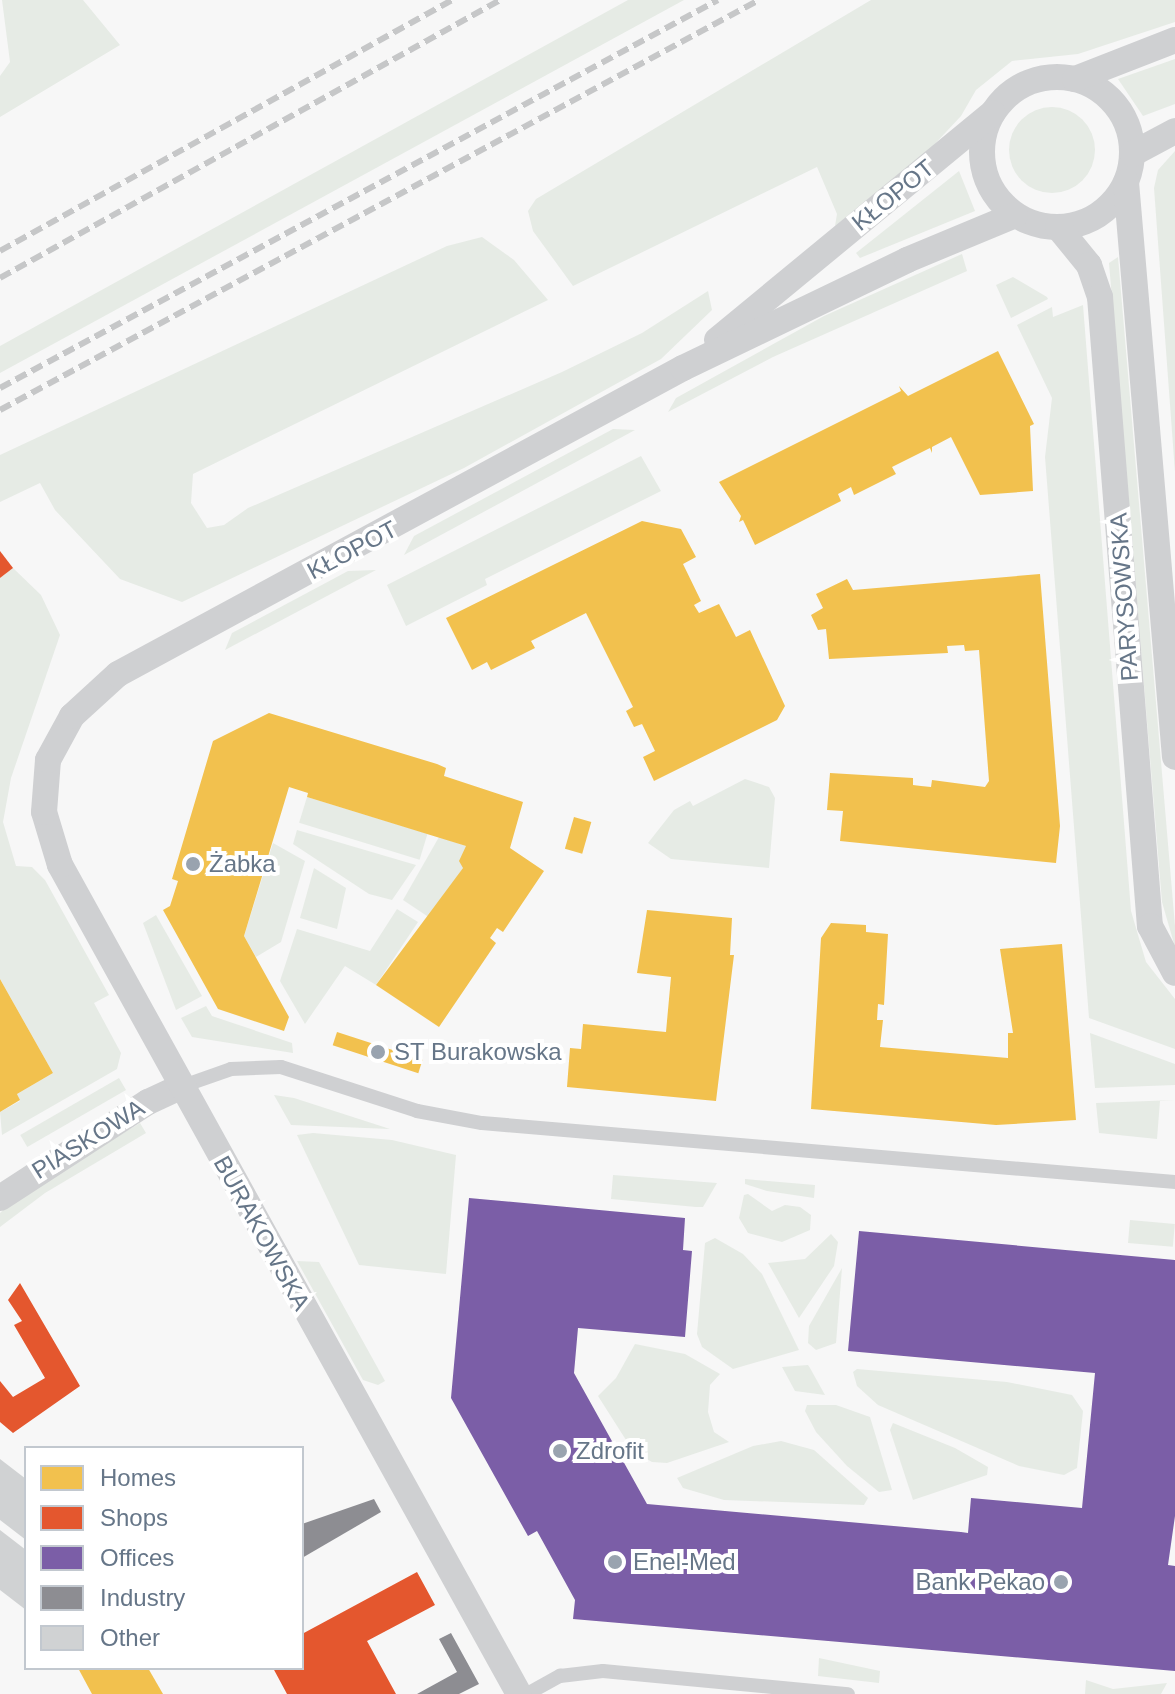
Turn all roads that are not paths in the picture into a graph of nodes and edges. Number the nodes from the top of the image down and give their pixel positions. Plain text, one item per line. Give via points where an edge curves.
1 (1175, 40) edge
2 (1075, 79) junction
3 (992, 113) junction
4 (1175, 131) edge
5 (1132, 154) junction
6 (1126, 182) junction
7 (1015, 215) junction
8 (1058, 227) junction
9 (683, 368) junction
10 (1175, 757) edge
11 (48, 760) joint
12 (1175, 973) edge
13 (180, 1087) junction
14 (1175, 1182) edge
15 (5, 1183) edge
16 (519, 1694) edge
17 (527, 1694) edge
18 (848, 1694) edge

1 - 2 street
2 - 3 street via 1028,83
2 - 5 street via 1098,89 1117,106
3 - 7 street via 983,137 982,162 990,186
3 - 9 street, KŁOPOT
4 - 5 street
5 - 6 street
6 - 8 street via 1098,215
6 - 10 street, PARYSOWSKA
7 - 8 street
7 - 9 street, KŁOPOT via 907,260
8 - 12 street, PARYSOWSKA via 1089,265 1100,297 1150,926
9 - 11 street, KŁOPOT via 118,674 72,716
11 - 13 street, BURAKOWSKA via 44,812 60,865
13 - 14 lane via 231,1069 281,1067 417,1111 470,1122
13 - 15 street, PIASKOWA
13 - 16 street, BURAKOWSKA
17 - 18 lane via 560,1676 603,1671

